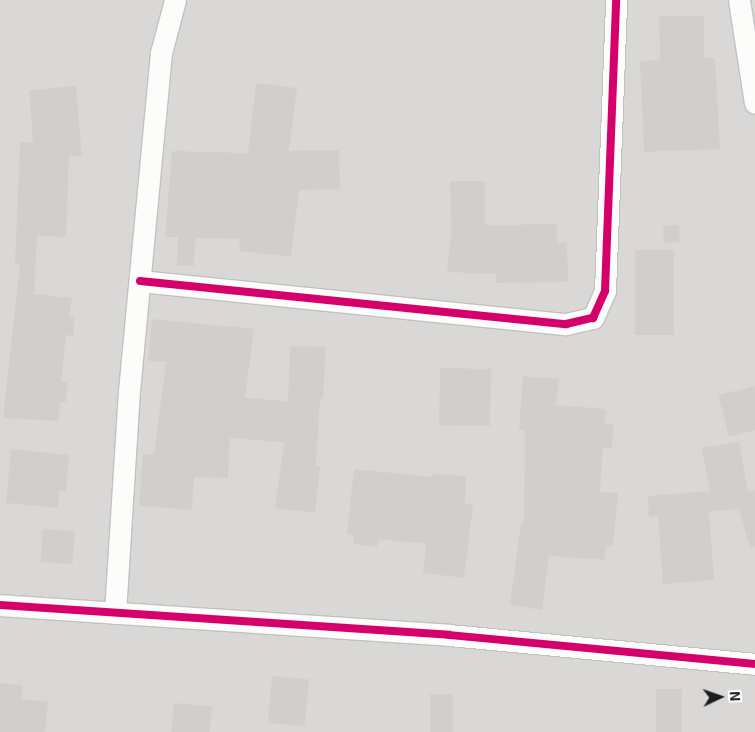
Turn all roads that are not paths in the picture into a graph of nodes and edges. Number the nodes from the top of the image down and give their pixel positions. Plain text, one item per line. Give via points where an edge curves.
1 (175, 0) edge
2 (616, 0) edge
3 (739, 0) edge
4 (755, 103) edge
5 (140, 281) junction
6 (0, 605) edge
7 (115, 614) junction
8 (755, 664) edge

1 - 5 street via 161,53
2 - 5 street via 605,291 593,318 566,324
3 - 4 street
5 - 7 street
6 - 7 street
7 - 8 street via 449,635

